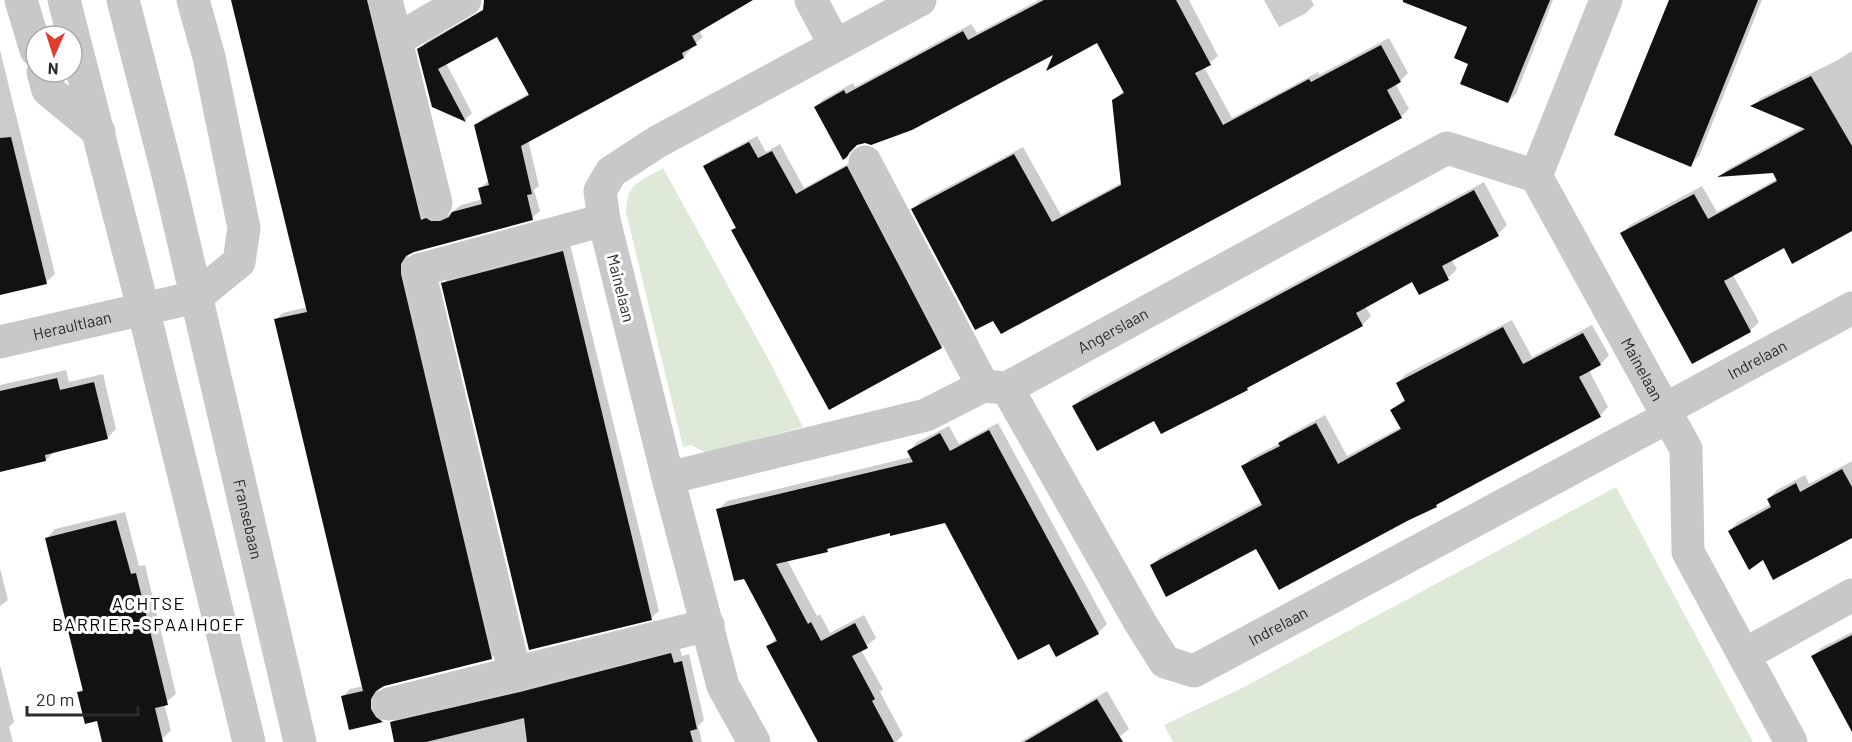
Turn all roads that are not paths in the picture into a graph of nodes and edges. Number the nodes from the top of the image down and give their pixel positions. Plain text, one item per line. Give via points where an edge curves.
1 (21, 0) edge
2 (64, 0) edge
3 (123, 0) edge
4 (193, 0) edge
5 (386, 0) edge
6 (465, 0) edge
7 (811, 0) edge
8 (920, 0) edge
9 (1606, 0) edge
10 (28, 24) edge
11 (396, 40) junction
12 (835, 45) junction
13 (46, 84) edge
14 (99, 132) junction
15 (865, 162) dead end
16 (1536, 176) junction
17 (436, 203) dead end
18 (604, 220) junction
19 (196, 297) junction
20 (143, 308) junction
21 (1852, 309) edge
22 (0, 342) edge
23 (995, 387) junction
24 (1666, 413) junction
25 (668, 478) junction
26 (1852, 596) edge
27 (708, 625) junction
28 (1744, 655) junction
29 (515, 674) junction
30 (389, 704) dead end
31 (249, 742) edge
32 (300, 742) edge
33 (754, 742) edge
34 (1791, 742) edge

1 - 10 street
2 - 14 street
3 - 19 street, Fransebaan
4 - 19 street via 209,57 244,228 240,262
5 - 11 street
6 - 11 street
7 - 12 street
8 - 12 street, Mainelaan
9 - 16 street
11 - 17 street
12 - 18 street, Mainelaan via 657,142 610,172 600,191
13 - 14 street via 48,90
14 - 20 street
15 - 23 street, Indrelaan
16 - 23 street, Angerslaan via 1447,148
16 - 24 street, Mainelaan
18 - 25 street, Mainelaan
18 - 29 street via 419,270
19 - 20 street
19 - 32 street, Fransebaan
20 - 22 street, Heraultlaan
20 - 31 street
21 - 24 street, Indrelaan
23 - 24 street, Indrelaan via 1165,662 1194,671
23 - 25 street, Angerslaan via 926,415
24 - 28 street, Mainelaan via 1686,449 1688,552
25 - 27 street, Mainelaan
26 - 28 street
27 - 29 street
27 - 33 street, Mainelaan via 723,686
28 - 34 street, Mainelaan
29 - 30 street

